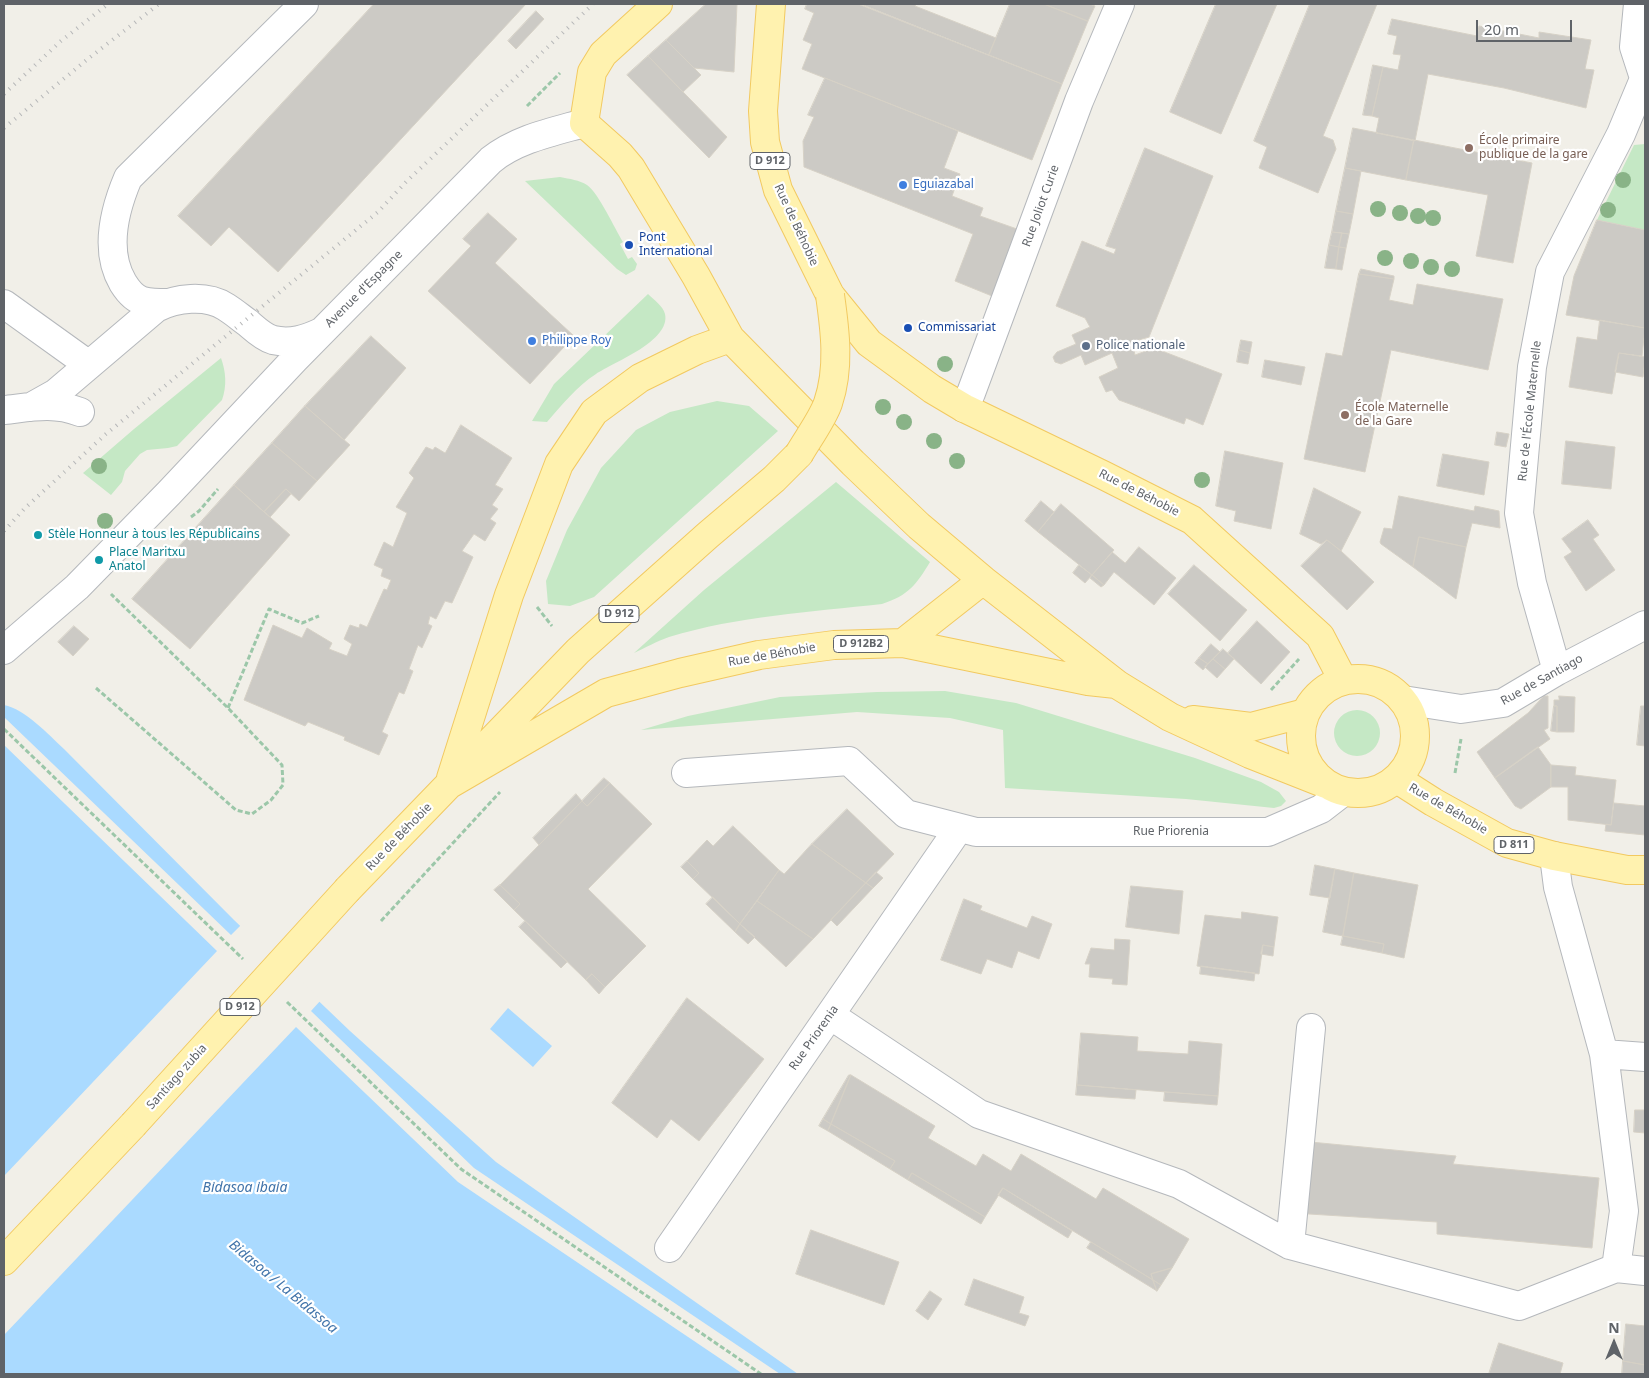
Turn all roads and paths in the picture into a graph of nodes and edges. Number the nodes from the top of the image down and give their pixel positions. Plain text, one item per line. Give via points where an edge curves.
1 (304, 4) edge
2 (658, 4) edge
3 (771, 4) edge
4 (1120, 4) edge
5 (1638, 4) edge
6 (562, 71) dead end
7 (1645, 79) edge
8 (524, 110) dead end
9 (584, 123) junction
10 (830, 294) junction
11 (167, 303) junction
12 (4, 304) edge
13 (323, 331) junction
14 (730, 338) junction
15 (88, 366) junction
16 (31, 407) junction
17 (964, 408) junction
18 (4, 410) edge
19 (80, 412) dead end
20 (983, 580) junction
21 (533, 602) dead end
22 (120, 604) dead end
23 (319, 616) dead end
24 (1645, 625) edge
25 (552, 626) dead end
26 (903, 643) junction
27 (4, 650) edge
28 (1302, 656) dead end
29 (1557, 671) junction
30 (1343, 680) junction
31 (1118, 685) junction
32 (96, 688) dead end
33 (1266, 696) dead end
34 (1403, 700) junction
35 (228, 708) junction
36 (1305, 713) junction
37 (1170, 717) junction
38 (4, 729) edge
39 (1462, 731) dead end
40 (686, 773) dead end
41 (1456, 773) dead end
42 (1398, 779) junction
43 (450, 784) junction
44 (504, 788) dead end
45 (1334, 788) junction
46 (959, 828) junction
47 (1554, 856) junction
48 (1645, 870) edge
49 (348, 889) joint
50 (382, 920) dead end
51 (246, 963) dead end
52 (282, 997) dead end
53 (830, 1014) junction
54 (1311, 1028) dead end
55 (1604, 1054) junction
56 (1645, 1057) edge
57 (1290, 1244) junction
58 (669, 1248) dead end
59 (4, 1261) edge
60 (1616, 1268) junction
61 (1645, 1271) edge
62 (761, 1374) edge

1 - 11 street via 128,178 114,224 112,249 115,266 134,296 142,301
2 - 9 main road via 596,64
3 - 10 main road, Rue de Béhobie / D 912 via 763,111 765,142 778,190
4 - 17 street, Rue Joliot Curie via 1079,100
5 - 7 street via 1634,47
6 - 8 path
7 - 29 street, Rue de l'École Maternelle via 1621,134 1550,272 1532,366 1519,513 1532,582
9 - 13 street, Avenue d'Espagne via 502,151
9 - 14 main road, Rue de Béhobie via 631,168
10 - 17 main road, Rue de Béhobie via 869,343
10 - 43 main road, Rue de Béhobie / D 912, bridge via 836,334 834,374 828,404 799,454 578,651
11 - 13 street via 190,299 214,302 225,306 272,340 298,341
11 - 15 street via 156,308
12 - 15 street
13 - 27 street, Avenue d'Espagne via 77,587
14 - 20 main road, Rue de Béhobie via 853,463
14 - 43 main road, Rue de Béhobie via 640,378 594,412 559,464 509,595
15 - 16 street via 56,393
16 - 18 street
16 - 19 street via 54,405
17 - 30 main road, Rue de Béhobie via 1192,520 1320,636
20 - 26 main road, D 912B2
20 - 31 main road, Rue de Béhobie
21 - 25 path
22 - 35 path
23 - 35 path via 302,623 269,609
24 - 29 street, Rue de Santiago
26 - 31 main road, Rue de Béhobie / D 912B2
26 - 43 main road, Rue de Béhobie / D 912B2 via 834,645 759,655 606,693
28 - 33 path
29 - 34 street, Rue de Santiago via 1503,703 1461,709
30 - 34 main road via 1360,678 1376,681 1391,688
30 - 36 main road via 1327,687
31 - 37 main road, Rue de Béhobie
32 - 35 path via 236,810 252,814 271,800 283,785 282,765
34 - 42 main road via 1412,715 1415,749
36 - 37 main road, Rue de Béhobie via 1251,726
36 - 45 main road via 1300,732 1302,752 1311,770
37 - 45 main road, Rue de Béhobie
38 - 51 path
39 - 41 path
40 - 46 street, Rue Priorenia via 849,762 906,814
42 - 45 main road via 1381,789 1362,794
42 - 47 main road, Rue de Béhobie / D 811 via 1507,843
43 - 49 main road, Rue de Béhobie / D 912
44 - 50 path
45 - 46 street, Rue Priorenia via 1321,809 1268,832 976,832
46 - 53 street, Rue Priorenia
47 - 48 main road, Rue de Béhobie / D 811 via 1627,870
47 - 55 street via 1558,887
49 - 59 main road, Santiago zubia / D 912, bridge
52 - 62 path via 461,1169
53 - 57 street via 979,1114 1179,1184
53 - 58 street, Rue Priorenia
54 - 57 street
55 - 56 street
55 - 60 street via 1624,1211
57 - 60 street via 1519,1306
60 - 61 street

